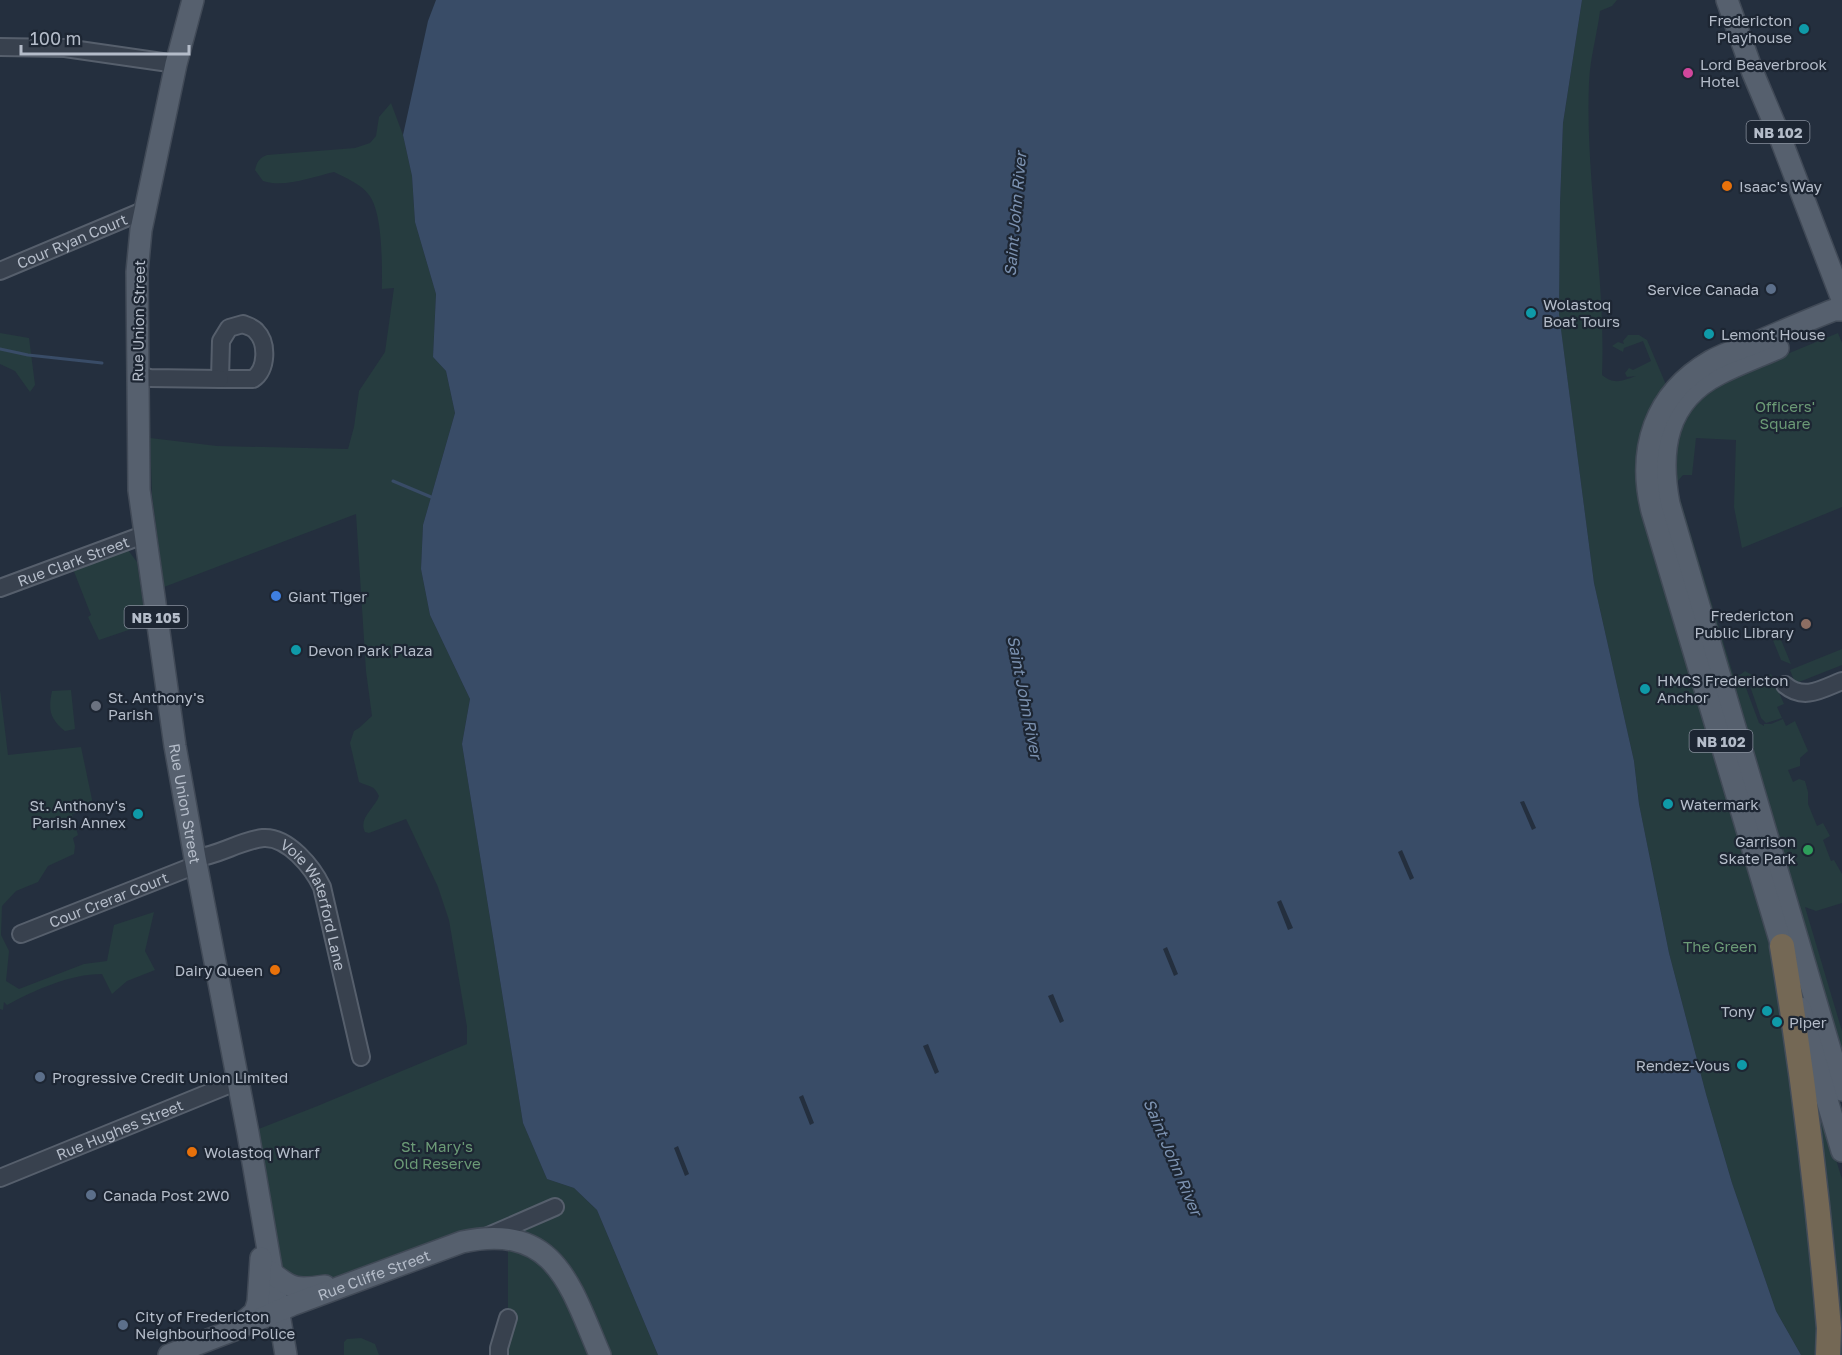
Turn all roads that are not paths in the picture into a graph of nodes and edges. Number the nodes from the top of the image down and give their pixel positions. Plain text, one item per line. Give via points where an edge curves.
1 (193, 0) edge
2 (1727, 0) edge
3 (0, 47) edge
4 (176, 64) junction
5 (145, 210) junction
6 (1829, 264) junction
7 (0, 271) edge
8 (1842, 299) edge
9 (1842, 310) edge
10 (1816, 317) junction
11 (1842, 317) edge
12 (137, 375) junction
13 (220, 379) dead end
14 (146, 534) junction
15 (0, 588) edge
16 (1842, 681) edge
17 (1785, 685) dead end
18 (195, 862) junction
19 (21, 934) dead end
20 (1782, 946) junction
21 (361, 1057) dead end
22 (238, 1081) junction
23 (1842, 1090) edge
24 (1842, 1151) edge
25 (0, 1178) edge
26 (555, 1207) dead end
27 (265, 1232) junction
28 (482, 1238) junction
29 (271, 1272) junction
30 (356, 1283) junction
31 (277, 1312) junction
32 (508, 1318) dead end
33 (234, 1330) junction
34 (169, 1355) edge
35 (281, 1355) edge
36 (286, 1355) edge
37 (499, 1355) edge
38 (600, 1355) edge
39 (1828, 1355) edge

1 - 4 main road, Rue Union Street / NB 105
2 - 6 main road, NB 102
3 - 4 street via 65,48
4 - 5 main road, Rue Union Street / NB 105
5 - 7 street, Cour Ryan Court
5 - 12 main road, Rue Union Street / NB 105 via 137,272
6 - 8 main road, NB 102
6 - 10 main road via 1825,297
9 - 10 main road, NB 102
10 - 20 main road, NB 102 via 1722,355 1689,376 1671,395 1652,431 1645,473 1652,511
11 - 23 main road, NB 102 via 1704,382 1674,418 1664,458 1669,504
12 - 13 street
12 - 14 main road, Rue Union Street / NB 105 via 139,490
14 - 15 street, Rue Clark Street
14 - 18 main road, Rue Union Street / NB 105
16 - 17 street via 1807,694
18 - 19 street, Cour Crerar Court
18 - 21 street, Voie Waterford Lane via 265,838 292,850 315,872 322,887
18 - 22 main road, Rue Union Street / NB 105
20 - 24 main road, NB 102
20 - 39 highway via 1823,1259
22 - 25 street, Rue Hughes Street
22 - 27 main road, Rue Union Street / NB 105
26 - 28 street
27 - 29 main road, Rue Union Street / NB 105
27 - 33 main road via 255,1312
28 - 30 main road, Rue Cliffe Street
28 - 38 main road, Rue Cliffe Street via 508,1238 530,1245 550,1258 566,1277
29 - 30 main road via 292,1287
29 - 31 main road, Rue Union Street / NB 105
30 - 31 main road, Rue Cliffe Street
31 - 33 main road, Rue Cliffe Street
31 - 36 main road, Rue Union Street / NB 105
32 - 37 street
33 - 34 main road, Rue Cliffe Street
33 - 35 main road via 252,1330 263,1335

